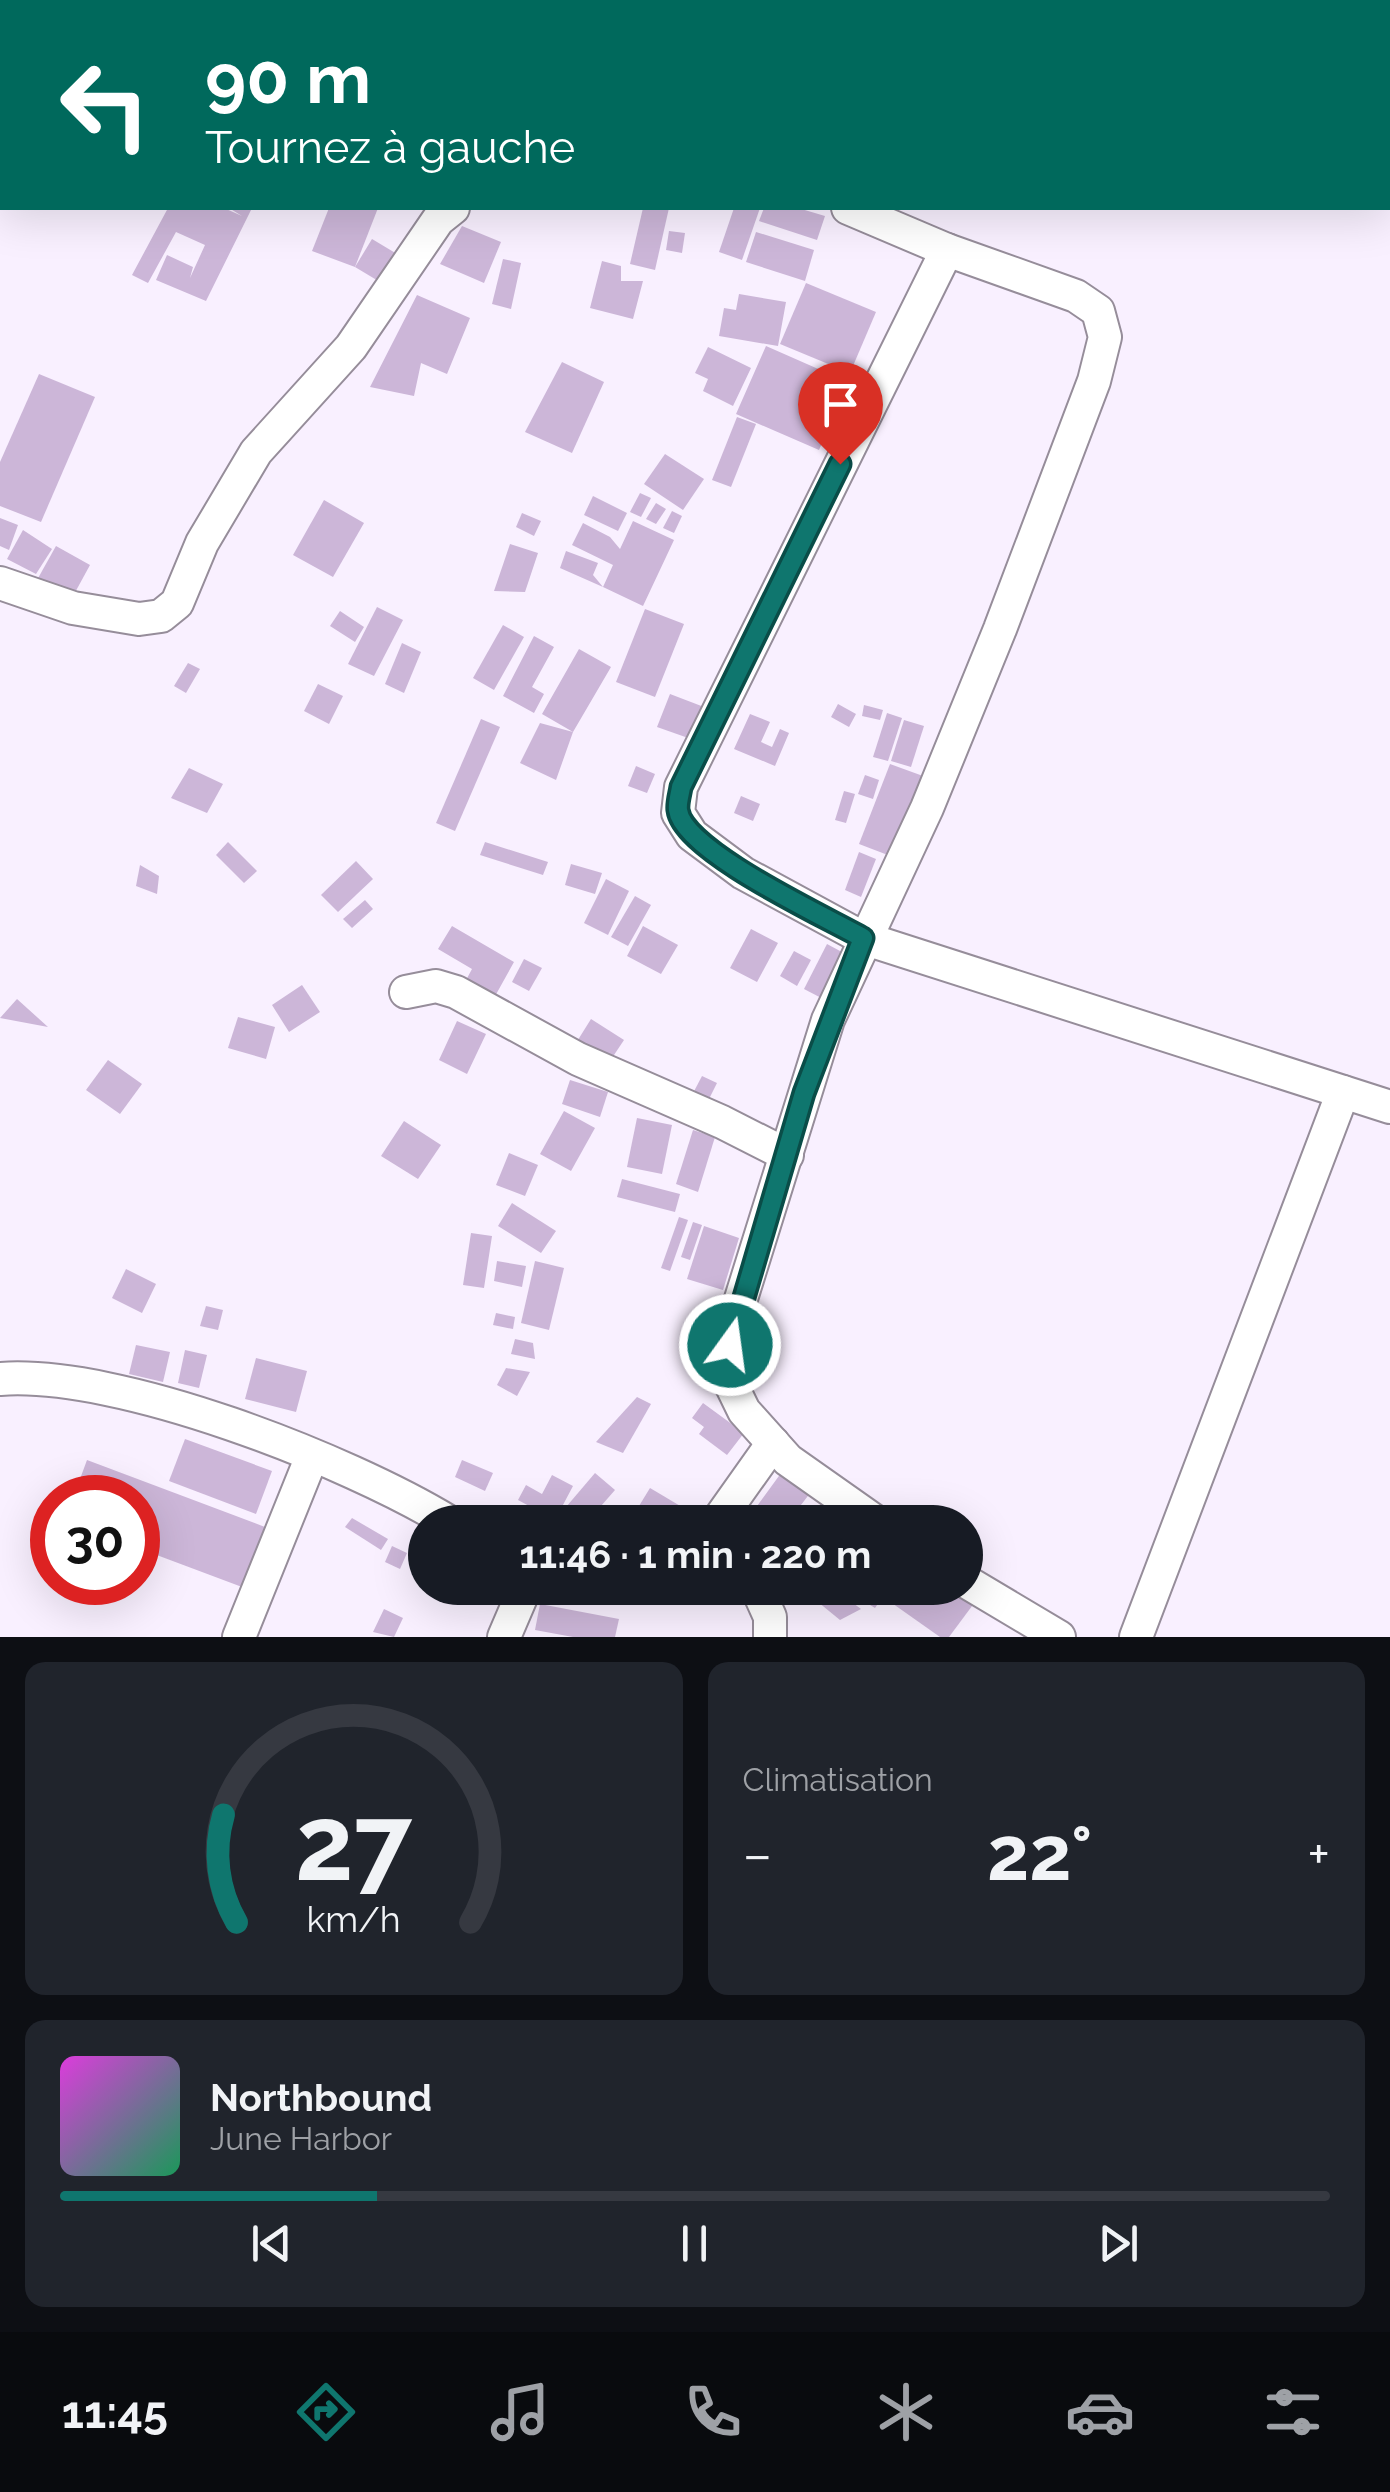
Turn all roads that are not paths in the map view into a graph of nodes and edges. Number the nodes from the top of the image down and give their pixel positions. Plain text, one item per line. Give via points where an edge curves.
1 (450, 210) edge
2 (853, 210) edge
3 (946, 250) junction
4 (0, 582) edge
5 (863, 938) junction
6 (406, 992) dead end
7 (1343, 1092) junction
8 (1390, 1107) edge
9 (787, 1155) junction
10 (0, 1379) edge
11 (772, 1443) junction
12 (312, 1456) junction
13 (414, 1505) edge
14 (729, 1505) edge
15 (854, 1505) edge
16 (983, 1592) edge
17 (518, 1605) edge
18 (764, 1605) edge
19 (240, 1637) edge
20 (504, 1637) edge
21 (770, 1637) edge
22 (1059, 1637) edge
23 (1136, 1637) edge

1 - 4 street via 351,347 256,452 202,542 177,603 161,616 139,619 73,608
2 - 3 street
3 - 5 street via 1076,296 1098,311 1105,337 1000,629 927,808
3 - 5 street via 681,787 678,812 692,836 743,873
5 - 7 street
5 - 9 street via 828,1020
6 - 9 street via 436,986 456,992 578,1059
7 - 8 street
7 - 23 street
9 - 11 street via 735,1318 726,1372 744,1411
10 - 12 street via 24,1377 166,1402
11 - 14 street
11 - 15 street
12 - 13 street
12 - 19 street
16 - 22 street
17 - 20 street
18 - 21 street

